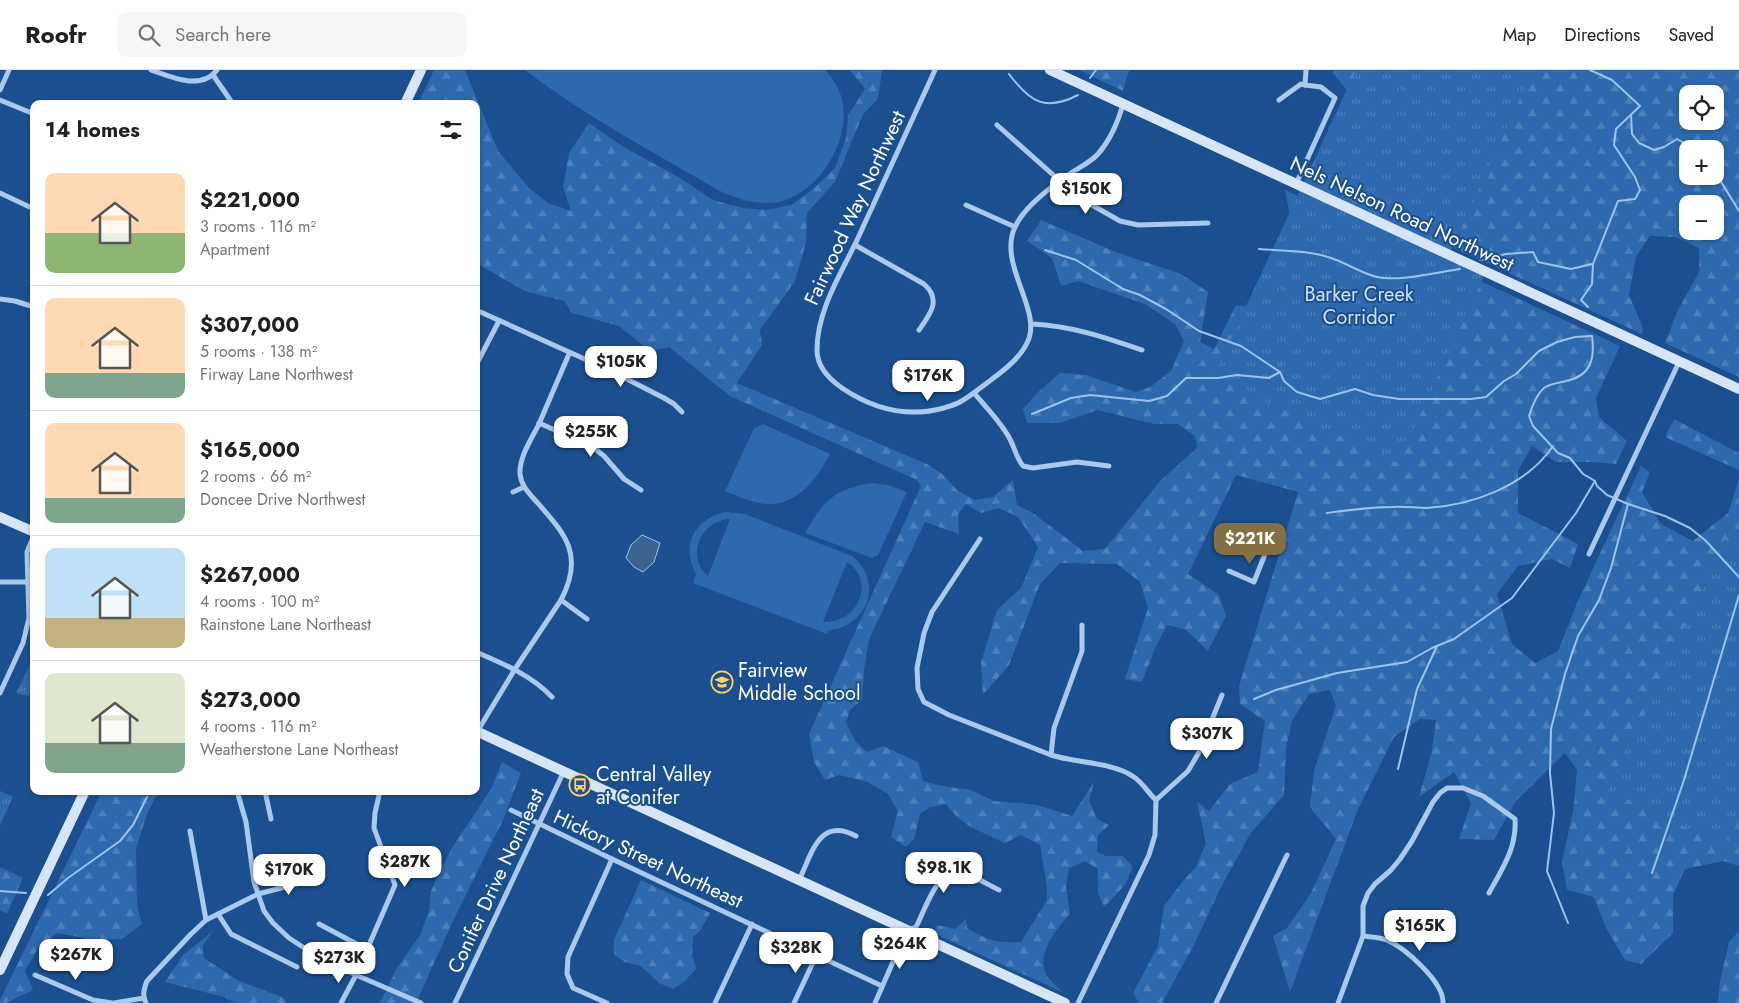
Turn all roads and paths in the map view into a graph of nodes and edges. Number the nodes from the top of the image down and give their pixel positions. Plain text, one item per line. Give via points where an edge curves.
1 (9, 70) edge
2 (151, 70) edge
3 (217, 70) edge
4 (421, 70) edge
5 (935, 70) edge
6 (1050, 70) edge
7 (1306, 70) edge
8 (213, 75) junction
9 (1303, 85) junction
10 (0, 90) edge
11 (0, 100) edge
12 (230, 100) edge
13 (407, 100) edge
14 (1279, 100) dead end
15 (1123, 103) junction
16 (30, 112) edge
17 (996, 125) dead end
18 (1060, 180) junction
19 (1296, 184) junction
20 (0, 193) edge
21 (966, 205) dead end
22 (30, 207) edge
23 (1208, 223) dead end
24 (1015, 227) junction
25 (855, 245) junction
26 (0, 299) edge
27 (30, 306) edge
28 (480, 312) edge
29 (499, 320) junction
30 (1032, 324) junction
31 (918, 330) dead end
32 (1142, 350) dead end
33 (569, 354) junction
34 (480, 357) edge
35 (1679, 362) junction
36 (1739, 389) edge
37 (974, 393) junction
38 (682, 412) dead end
39 (539, 423) junction
40 (1109, 466) dead end
41 (524, 487) junction
42 (641, 490) dead end
43 (513, 492) dead end
44 (0, 518) edge
45 (30, 532) edge
46 (980, 539) dead end
47 (30, 544) edge
48 (1267, 549) dead end
49 (1589, 554) dead end
50 (1229, 570) dead end
51 (0, 582) edge
52 (28, 582) junction
53 (561, 600) junction
54 (587, 619) dead end
55 (1082, 625) dead end
56 (480, 654) edge
57 (515, 669) junction
58 (0, 693) edge
59 (1222, 695) dead end
60 (552, 697) dead end
61 (480, 726) edge
62 (480, 732) edge
63 (1051, 755) junction
64 (564, 771) junction
65 (83, 795) edge
66 (238, 795) edge
67 (267, 795) edge
68 (379, 795) edge
69 (1156, 800) junction
70 (511, 810) dead end
71 (271, 819) dead end
72 (538, 824) junction
73 (190, 831) dead end
74 (856, 836) dead end
75 (1287, 855) dead end
76 (612, 859) junction
77 (316, 879) dead end
78 (798, 880) junction
79 (999, 890) dead end
80 (1489, 893) dead end
81 (258, 894) junction
82 (218, 914) junction
83 (206, 920) junction
84 (319, 924) dead end
85 (752, 924) junction
86 (907, 930) junction
87 (1363, 936) junction
88 (366, 949) junction
89 (817, 954) junction
90 (297, 967) dead end
91 (0, 970) edge
92 (35, 974) dead end
93 (356, 975) junction
94 (882, 986) junction
95 (145, 1001) edge
96 (113, 1003) edge
97 (341, 1003) edge
98 (421, 1003) edge
99 (455, 1003) edge
100 (607, 1003) edge
101 (715, 1003) edge
102 (794, 1003) edge
103 (875, 1003) edge
104 (1065, 1003) edge
105 (1078, 1003) edge
106 (1216, 1003) edge
107 (1338, 1003) edge
108 (1443, 1003) edge

1 - 10 street
2 - 8 street via 177,80 190,81
3 - 8 street
4 - 13 main road
5 - 25 street, Fairwood Way Northwest
6 - 15 main road, Nels Nelson Road Northwest
7 - 9 street
8 - 12 street
9 - 14 street
9 - 19 street via 1321,88 1335,98
11 - 16 street
15 - 18 street via 1113,132 1097,155
15 - 19 main road, Nels Nelson Road Northwest
17 - 18 street
18 - 23 street via 1078,197 1120,222 1138,225
18 - 24 street via 1038,199
19 - 35 main road, Nels Nelson Road Northwest
20 - 22 street
21 - 24 street
24 - 30 street via 1011,256
25 - 31 street via 931,291 934,300 931,310
25 - 37 street, Fairwood Way Northwest via 824,307 819,327 816,352 824,372 856,397 901,412 930,412 958,404
26 - 27 street
28 - 29 street
29 - 33 street
29 - 34 street
30 - 32 street via 1074,328
30 - 37 street, Fairwood Way Northwest via 1030,338 1021,354
33 - 38 street via 664,398
33 - 39 street
35 - 36 main road, Nels Nelson Road Northwest
35 - 49 street
37 - 40 street via 1007,433 1022,466 1034,468 1077,462
39 - 41 street via 522,463 520,473
39 - 42 street via 593,447 624,479
41 - 43 street
41 - 53 street via 552,518 570,547 571,573
44 - 45 main road
46 - 63 street via 932,612 917,668 918,690 924,702 940,711
47 - 52 street via 27,552
48 - 50 street via 1254,582
51 - 52 street
52 - 58 street via 29,618
53 - 54 street
53 - 57 street
55 - 63 street via 1082,651 1054,728
56 - 57 street
57 - 60 street via 542,686
57 - 61 street
59 - 69 street via 1188,771
62 - 64 main road
63 - 69 street via 1127,773
64 - 72 street, Conifer Drive Northeast
64 - 78 main road
65 - 91 main road
66 - 81 street
67 - 71 street
68 - 88 street via 374,828 395,885
69 - 105 street via 1155,835 1149,855
70 - 72 street, Hickory Street Northeast
72 - 76 street, Hickory Street Northeast
72 - 99 street, Conifer Drive Northeast
73 - 83 street
74 - 78 street via 836,830 823,834
75 - 106 street
76 - 85 street, Hickory Street Northeast
76 - 100 street via 568,956 567,974 573,988
77 - 81 street
78 - 86 main road
79 - 86 street via 971,876 950,873 938,883 916,927
80 - 87 street via 1510,854 1515,819 1483,796 1463,788 1447,788 1433,802 1400,859 1368,893 1362,906
81 - 82 street
81 - 93 street via 264,911 289,938
82 - 83 street
82 - 90 street via 231,934
83 - 95 street via 147,981
84 - 88 street
85 - 89 street, Hickory Street Northeast
85 - 101 street
86 - 94 street
86 - 104 main road
87 - 107 street
87 - 108 street via 1386,939 1408,955 1436,983
88 - 93 street
89 - 94 street, Hickory Street Northeast
89 - 102 street
92 - 96 street via 93,1000
93 - 97 street
93 - 98 street
94 - 103 street
95 - 96 street

